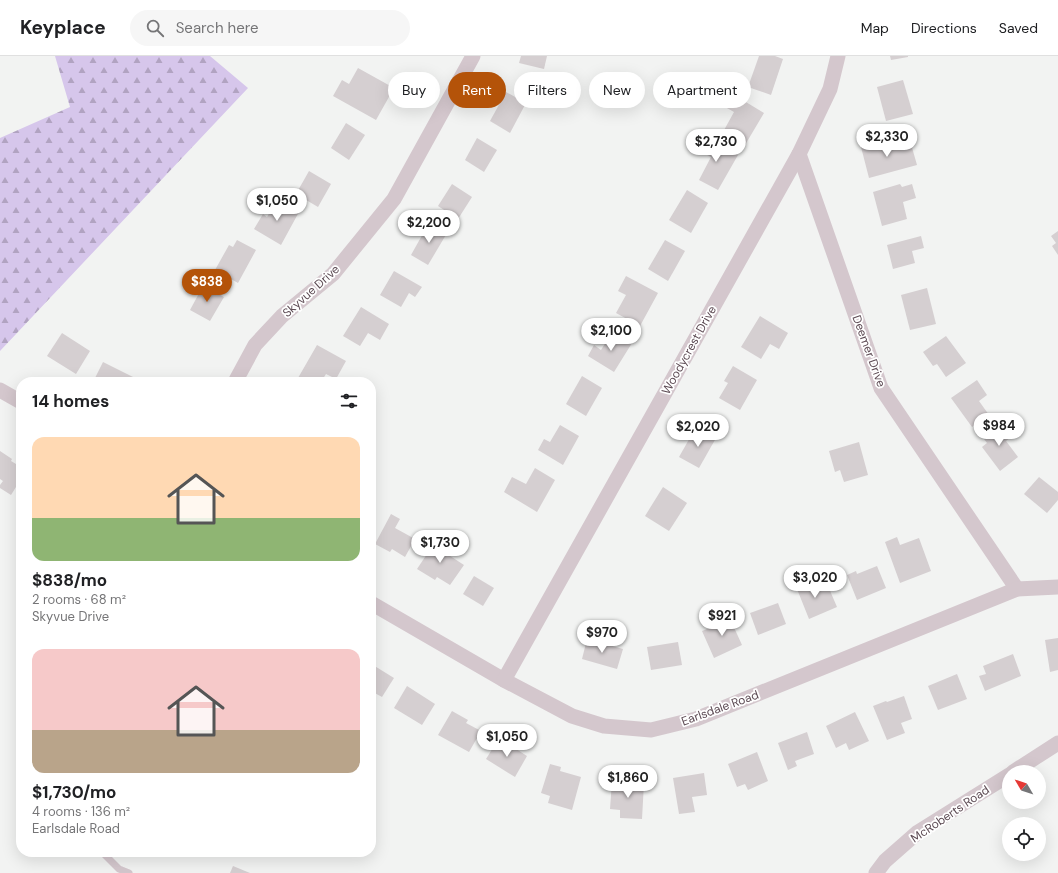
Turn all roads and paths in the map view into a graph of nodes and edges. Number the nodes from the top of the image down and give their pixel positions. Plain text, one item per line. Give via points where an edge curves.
1 (474, 56) edge
2 (838, 56) edge
3 (799, 154) junction
4 (238, 377) edge
5 (0, 390) edge
6 (16, 399) edge
7 (1058, 587) edge
8 (1017, 589) junction
9 (376, 606) edge
10 (504, 680) junction
11 (1058, 743) edge
12 (1024, 765) edge
13 (1002, 778) edge
14 (107, 857) edge
15 (129, 873) edge
16 (876, 873) edge

1 - 4 street, Skyvue Drive via 394,199 333,274 282,316 256,345
2 - 3 street, Woodycrest Drive via 830,89
3 - 8 street, Deemer Drive via 881,388
3 - 10 street, Woodycrest Drive
5 - 6 street
7 - 8 street, Earlsdale Road
8 - 10 street, Earlsdale Road via 696,719 651,730 604,726 572,716
9 - 10 street, Earlsdale Road
11 - 12 street
13 - 16 street, McRoberts Road via 918,832 885,861
14 - 15 lane via 119,869

